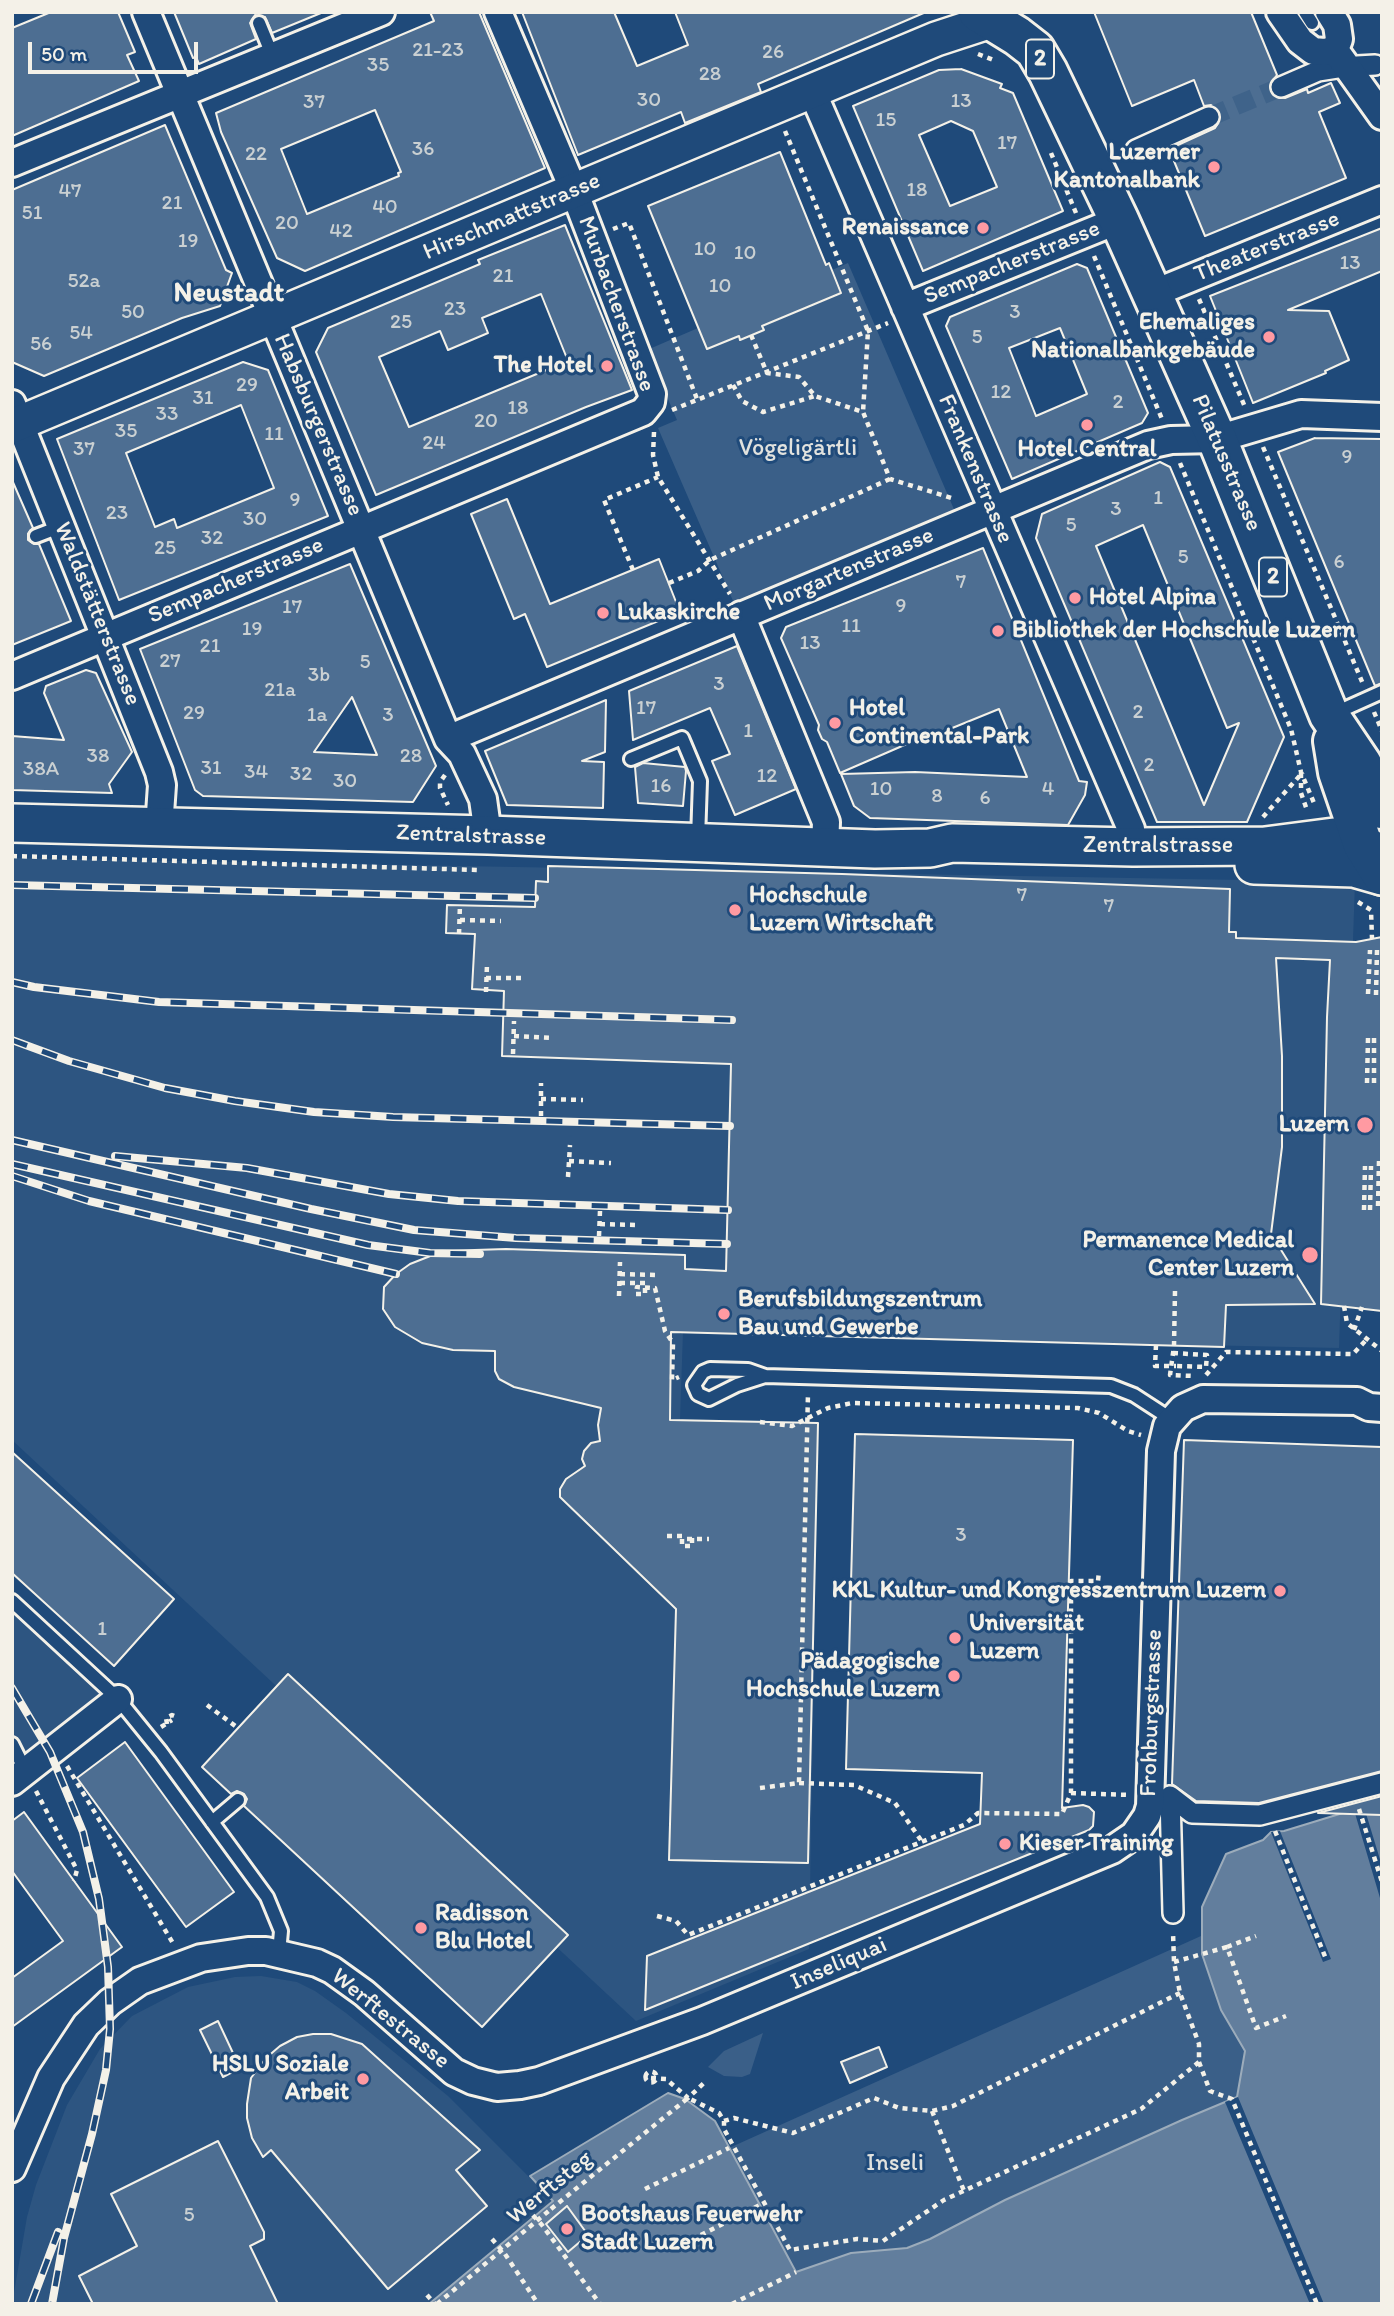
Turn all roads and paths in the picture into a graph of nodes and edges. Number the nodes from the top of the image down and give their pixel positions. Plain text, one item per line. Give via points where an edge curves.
1 (146, 12) edge
2 (382, 12) edge
3 (498, 12) edge
4 (1280, 12) edge
5 (994, 15) edge
6 (1315, 16) edge
7 (260, 23) dead end
8 (273, 57) junction
9 (1336, 59) junction
10 (1282, 87) tunnel mouth
11 (812, 91) junction
12 (181, 95) junction
13 (775, 107) junction
14 (1382, 116) edge
15 (1209, 117) tunnel mouth
16 (1136, 150) dead end
17 (12, 163) edge
18 (574, 191) junction
19 (1382, 200) edge
20 (1119, 220) junction
21 (592, 237) junction
22 (1196, 292) dead end
23 (1152, 294) junction
24 (907, 311) junction
25 (273, 317) junction
26 (868, 331) junction
27 (751, 335) dead end
28 (767, 373) junction
29 (733, 385) junction
30 (815, 396) junction
31 (696, 399) junction
32 (658, 407) junction
33 (863, 412) junction
34 (1250, 417) dead end
35 (1382, 417) edge
36 (15, 418) edge
37 (1258, 437) dead end
38 (1217, 439) junction
39 (1178, 457) dead end
40 (658, 477) junction
41 (890, 479) junction
42 (993, 510) junction
43 (62, 526) junction
44 (360, 528) junction
45 (36, 536) dead end
46 (710, 561) junction
47 (633, 570) dead end
48 (669, 583) dead end
49 (741, 615) junction
50 (106, 636) junction
51 (12, 676) edge
52 (1382, 692) edge
53 (1369, 698) junction
54 (1329, 715) junction
55 (1382, 731) edge
56 (448, 739) junction
57 (631, 760) dead end
58 (1301, 772) junction
59 (1317, 787) dead end
60 (1309, 790) dead end
61 (1382, 809) edge
62 (1307, 810) dead end
63 (12, 823) edge
64 (159, 828) junction
65 (488, 835) junction
66 (698, 843) junction
67 (1133, 847) junction
68 (825, 848) junction
69 (930, 848) junction
70 (12, 856) edge
71 (477, 870) dead end
72 (1373, 870) edge
73 (460, 904) dead end
74 (460, 920) junction
75 (501, 921) dead end
76 (459, 934) dead end
77 (1372, 939) dead end
78 (1370, 950) dead end
79 (1377, 950) dead end
80 (487, 964) dead end
81 (486, 978) junction
82 (526, 978) dead end
83 (486, 992) dead end
84 (1368, 994) dead end
85 (1376, 995) dead end
86 (514, 1021) dead end
87 (514, 1037) junction
88 (553, 1038) dead end
89 (1371, 1038) dead end
90 (513, 1054) dead end
91 (541, 1083) dead end
92 (1370, 1083) dead end
93 (541, 1099) junction
94 (583, 1100) dead end
95 (541, 1116) dead end
96 (570, 1145) dead end
97 (569, 1161) junction
98 (1380, 1161) dead end
99 (611, 1163) dead end
100 (1368, 1166) dead end
101 (568, 1177) dead end
102 (1378, 1206) dead end
103 (1367, 1210) dead end
104 (600, 1211) dead end
105 (600, 1224) junction
106 (639, 1225) dead end
107 (599, 1237) dead end
108 (620, 1262) dead end
109 (620, 1274) junction
110 (659, 1275) dead end
111 (620, 1283) junction
112 (655, 1288) dead end
113 (1175, 1291) dead end
114 (619, 1296) dead end
115 (1344, 1306) dead end
116 (1362, 1307) dead end
117 (1354, 1331) junction
118 (1367, 1339) junction
119 (1156, 1345) dead end
120 (1382, 1351) edge
121 (1175, 1353) junction
122 (765, 1376) junction
123 (1382, 1389) edge
124 (808, 1393) dead end
125 (1369, 1405) edge
126 (760, 1422) dead end
127 (1166, 1430) junction
128 (667, 1536) dead end
129 (691, 1537) junction
130 (1099, 1572) dead end
131 (12, 1601) edge
132 (118, 1699) junction
133 (207, 1705) dead end
134 (177, 1717) dead end
135 (167, 1724) dead end
136 (238, 1728) dead end
137 (12, 1744) edge
138 (55, 1748) junction
139 (19, 1777) edge
140 (799, 1783) junction
141 (1382, 1783) edge
142 (761, 1788) dead end
143 (1071, 1793) junction
144 (1130, 1795) dead end
145 (1356, 1799) junction
146 (238, 1800) dead end
147 (212, 1822) junction
148 (1273, 1822) junction
149 (1134, 1835) joint
150 (923, 1843) junction
151 (74, 1881) dead end
152 (1382, 1882) edge
153 (1173, 1913) joint
154 (657, 1916) dead end
155 (1256, 1936) dead end
156 (1227, 1947) junction
157 (279, 1953) junction
158 (1326, 1959) dead end
159 (184, 1962) junction
160 (1174, 1962) junction
161 (1180, 1993) junction
162 (1286, 2017) dead end
163 (1199, 2062) junction
164 (651, 2077) dead end
165 (539, 2081) joint
166 (705, 2082) dead end
167 (687, 2098) junction
168 (932, 2111) junction
169 (724, 2121) junction
170 (729, 2148) dead end
171 (12, 2168) edge
172 (645, 2189) dead end
173 (964, 2191) junction
174 (760, 2205) dead end
175 (526, 2208) dead end
176 (492, 2239) dead end
177 (683, 2244) dead end
178 (796, 2272) dead end
179 (427, 2295) dead end
180 (436, 2304) edge
181 (538, 2304) edge
182 (600, 2304) edge
183 (732, 2304) edge
184 (1317, 2304) edge

1 - 12 street, Habsburgerstrasse
2 - 8 street
3 - 18 street, Murbacherstrasse
4 - 9 street via 1300,41 1312,51
5 - 11 street, Hirschmattstrasse
5 - 20 main road, Pilatusstrasse / 2 via 1035,50 1045,66
6 - 9 street via 1337,25
7 - 8 lane
8 - 12 street
9 - 10 street
9 - 14 street
11 - 13 street, Hirschmattstrasse
11 - 24 street, Frankenstrasse
12 - 17 street
12 - 25 street, Habsburgerstrasse
13 - 18 street, Hirschmattstrasse
13 - 26 path
15 - 16 street
18 - 21 street, Murbacherstrasse
18 - 25 street, Hirschmattstrasse
19 - 23 street, Theaterstrasse
20 - 23 main road, Pilatusstrasse / 2
20 - 24 street, Sempacherstrasse
21 - 31 path via 629,223
21 - 32 street, Murbacherstrasse
22 - 34 path
23 - 38 main road, Pilatusstrasse / 2
24 - 26 path
24 - 42 street, Frankenstrasse
25 - 36 street, Hirschmattstrasse
25 - 44 street, Habsburgerstrasse
26 - 28 path
26 - 33 path
27 - 28 path
28 - 29 path
28 - 30 path via 799,377
29 - 30 path via 742,401 763,412
29 - 31 path
30 - 33 path
31 - 32 path
32 - 40 path via 653,455
32 - 44 street, Sempacherstrasse
33 - 41 path
35 - 38 street, Morgartenstrasse via 1301,414
36 - 43 street, Waldstätterstrasse
37 - 53 path
38 - 42 street, Morgartenstrasse via 1149,445
38 - 54 main road, Pilatusstrasse / 2
39 - 58 path via 1292,729
40 - 46 path
40 - 47 path via 604,500
41 - 42 path
41 - 46 path
42 - 49 street, Morgartenstrasse
42 - 67 street, Frankenstrasse via 1131,829
43 - 45 lane
43 - 50 street, Waldstätterstrasse
44 - 50 street, Sempacherstrasse
44 - 56 street, Habsburgerstrasse
46 - 48 path
46 - 49 path
49 - 56 street, Morgartenstrasse
49 - 68 street via 826,822
50 - 51 street, Sempacherstrasse
50 - 64 street, Waldstätterstrasse via 159,772
52 - 53 lane
53 - 54 lane
53 - 55 path
54 - 61 main road, Pilatusstrasse / 2 via 1362,764
54 - 72 main road, Pilatusstrasse / 2 via 1338,772
56 - 65 street, Habsburgerstrasse via 462,754 483,799
57 - 66 lane via 682,738 700,781
58 - 59 path
58 - 60 path
58 - 62 path
63 - 64 main road, Zentralstrasse
64 - 65 main road, Zentralstrasse
65 - 66 main road, Zentralstrasse
66 - 68 main road, Zentralstrasse
67 - 69 main road, Zentralstrasse via 952,843
67 - 72 main road, Zentralstrasse via 1265,846 1334,837
68 - 69 main road, Zentralstrasse
69 - 72 main road, Zentralstrasse via 950,857
70 - 71 path
72 - 77 path
73 - 74 path
74 - 75 path
74 - 76 path
78 - 84 path
79 - 85 path
80 - 81 path
81 - 82 path
81 - 83 path
86 - 87 path
87 - 88 path
87 - 90 path
89 - 92 path
91 - 93 path
93 - 94 path
93 - 95 path
96 - 97 path
97 - 99 path
97 - 101 path
98 - 102 path
100 - 103 path
104 - 105 path
105 - 106 path
105 - 107 path
108 - 109 path
109 - 110 path
109 - 111 path
111 - 112 path via 645,1283 645,1294 636,1294 637,1287 646,1287
111 - 114 path
113 - 121 path
115 - 117 path via 1347,1323
116 - 117 path
117 - 118 path
118 - 120 path
118 - 121 path via 1353,1354 1226,1352 1205,1376 1170,1375
119 - 121 path, bridge via 1155,1366 1206,1367 1207,1355
122 - 122 lane via 748,1370 710,1369 694,1385 698,1394 709,1399
122 - 127 lane via 1103,1386 1125,1390
123 - 125 street via 1373,1391
124 - 140 path
125 - 127 street via 1203,1399 1183,1408
126 - 127 path via 792,1426 828,1408 852,1403 1078,1408 1098,1413 1128,1431
127 - 149 street, Frohburgstrasse via 1150,1806
128 - 129 path
129 - 129 path via 708,1538 695,1539 682,1539 682,1546 692,1546
130 - 143 path via 1098,1581 1071,1581
131 - 132 lane
132 - 138 street
132 - 147 lane
133 - 136 path
134 - 135 path via 166,1718
137 - 139 lane
138 - 139 street
138 - 159 path
139 - 151 path via 77,1870
140 - 142 path
140 - 150 path via 853,1785 895,1803
141 - 145 street
143 - 144 path
143 - 150 path via 1062,1814 978,1813 964,1825
145 - 148 street
145 - 152 path
146 - 147 lane
147 - 157 lane via 274,1909 281,1931
148 - 153 street via 1259,1815 1192,1813 1170,1797 1165,1872
148 - 158 path
149 - 165 street, Inseliquai via 1112,1850 702,2021
150 - 154 path via 688,1935 676,1921
153 - 160 path
155 - 156 path
156 - 160 path
156 - 162 path via 1256,2028
157 - 159 street, Werftestrasse via 222,1953
157 - 165 street, Werftestrasse via 332,1970 454,2071 473,2081 497,2087
159 - 171 street, Werftestrasse via 126,1990 86,2025 51,2078
160 - 161 path
161 - 163 path via 1199,2045
161 - 168 path via 953,2106
163 - 173 path via 1141,2109
163 - 184 path via 1210,2091 1232,2099
164 - 167 path via 666,2079
166 - 167 path, Werftsteg
167 - 169 path via 719,2113
167 - 180 path, Werftsteg, bridge
168 - 169 path via 899,2108 874,2098 793,2133 734,2118
168 - 173 path
169 - 173 path via 724,2129 790,2250 857,2239 883,2241
170 - 172 path
174 - 177 path
175 - 182 path
176 - 181 path
178 - 183 path
179 - 180 path

